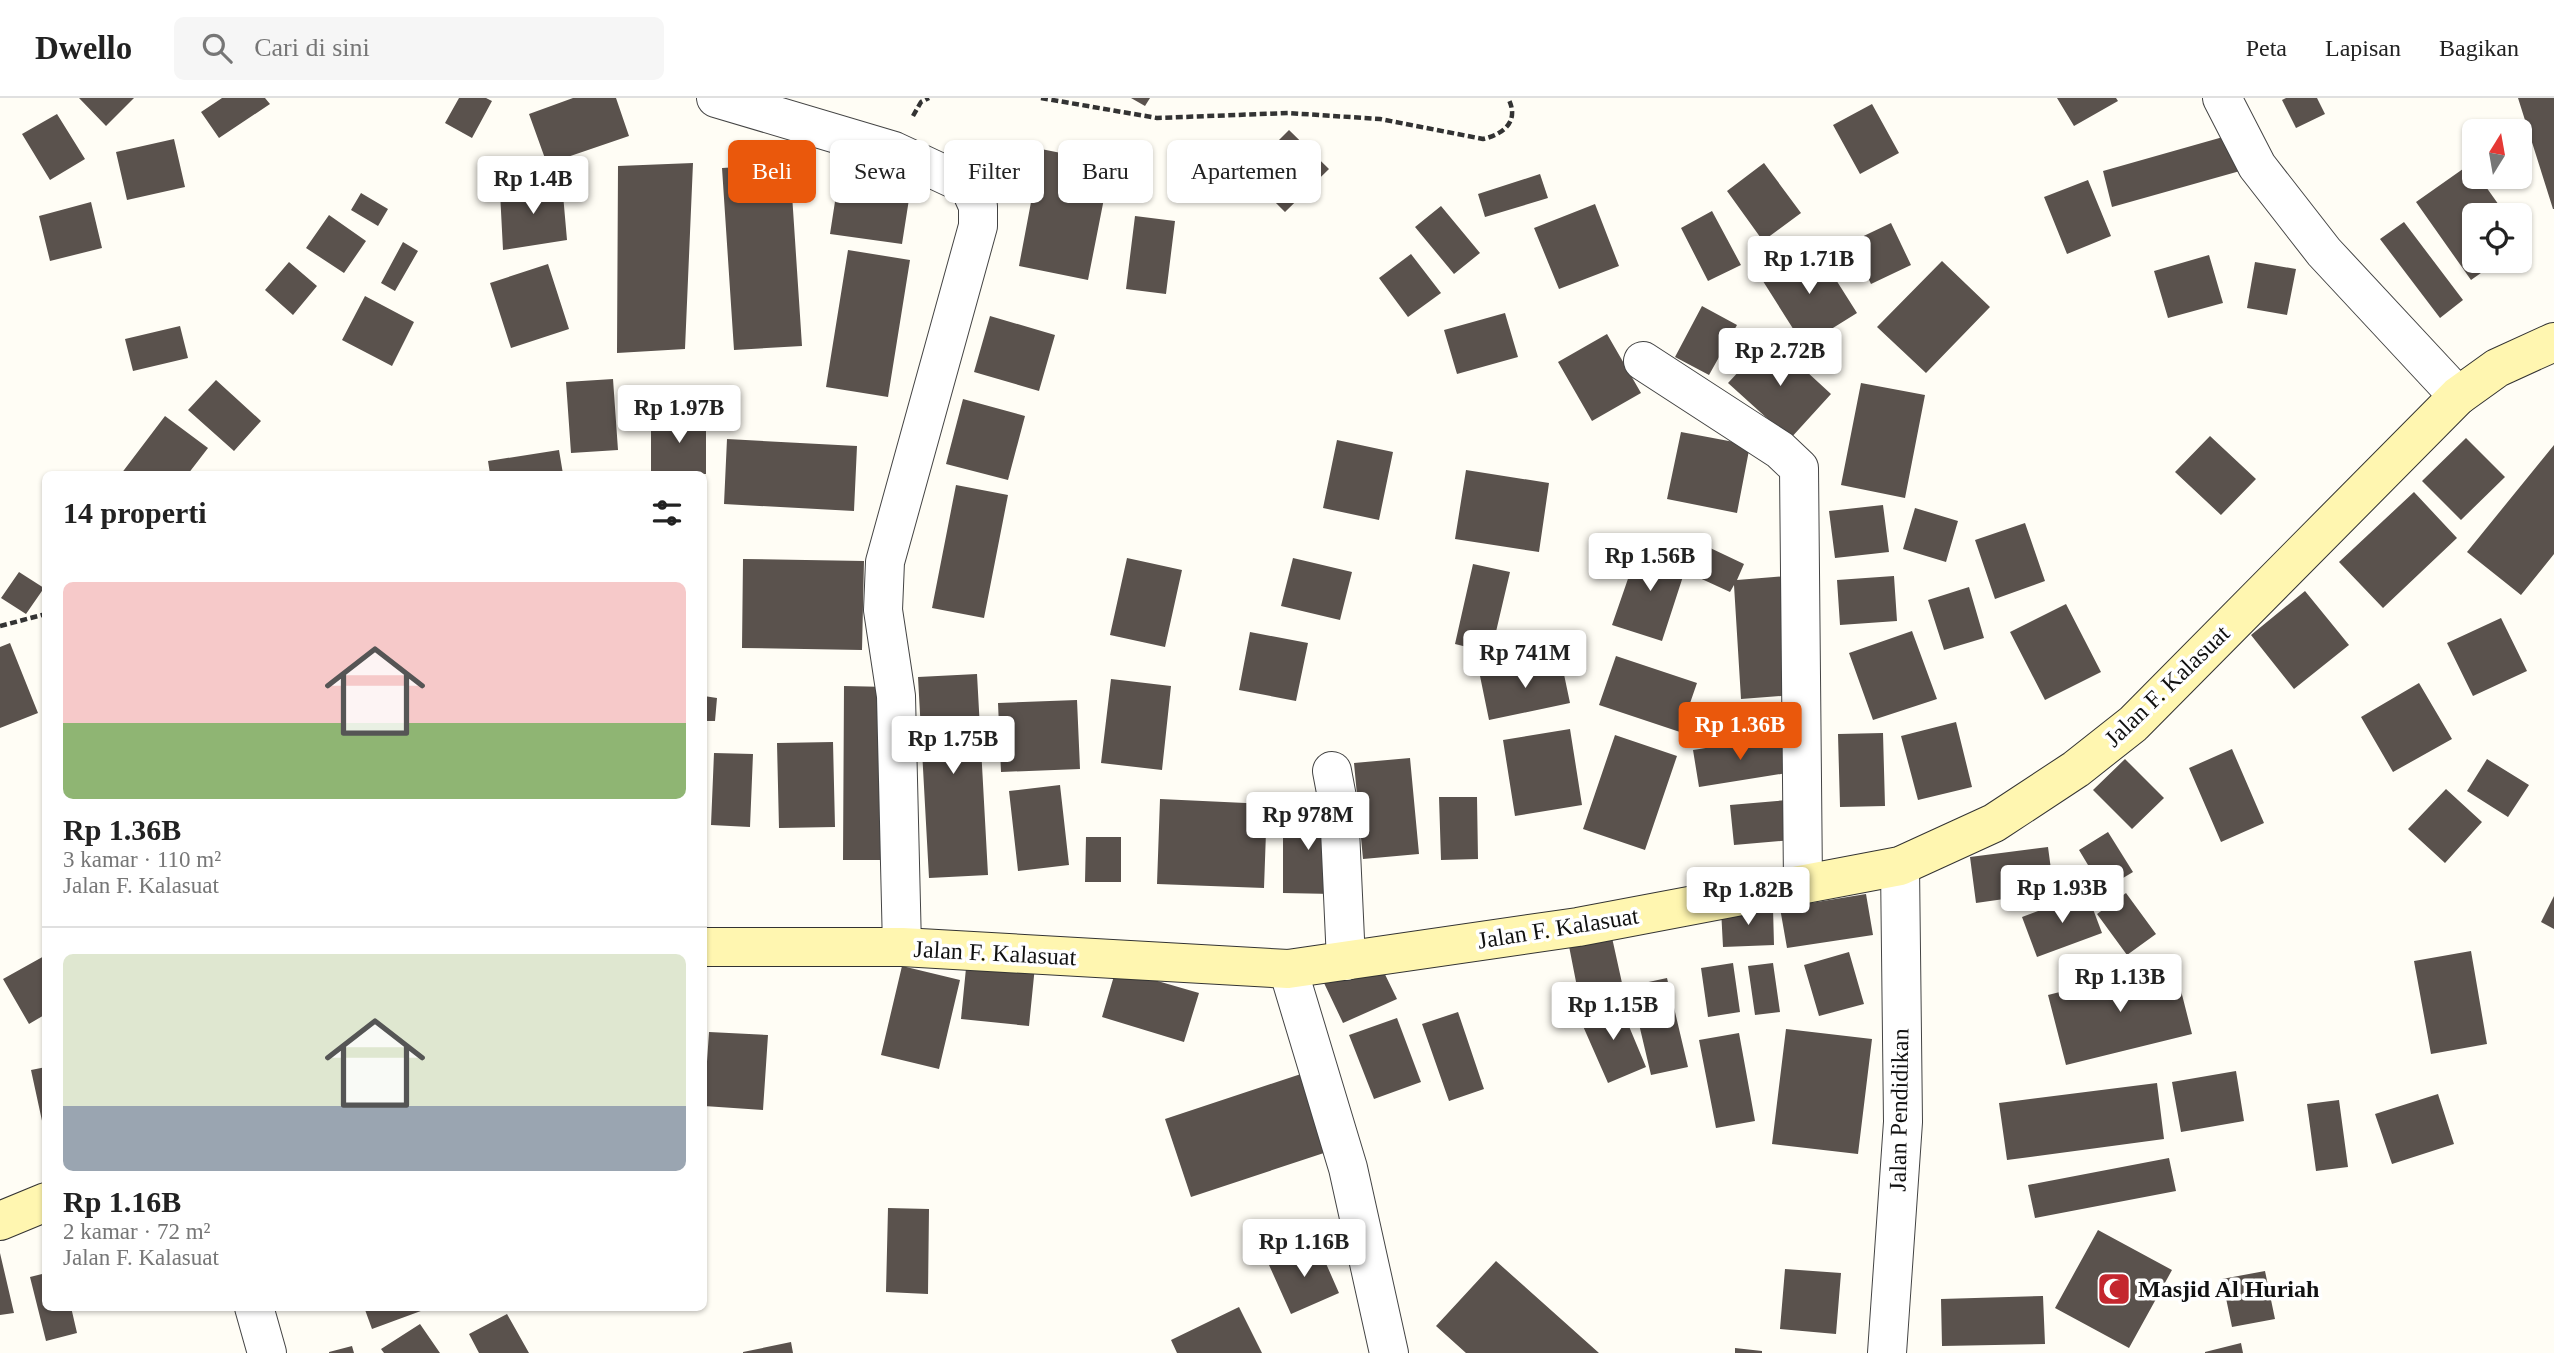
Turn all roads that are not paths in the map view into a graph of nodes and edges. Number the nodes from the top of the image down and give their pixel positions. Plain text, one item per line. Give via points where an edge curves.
1 (716, 98) edge
2 (2222, 98) edge
3 (2554, 342) edge
4 (1643, 361) dead end
5 (2458, 396) junction
6 (1332, 771) dead end
7 (1900, 866) junction
8 (1803, 884) junction
9 (707, 947) edge
10 (902, 947) junction
11 (1346, 961) junction
12 (1288, 969) junction
13 (42, 1204) edge
14 (0, 1222) edge
15 (255, 1311) edge
16 (267, 1353) edge
17 (1389, 1353) edge
18 (1887, 1353) edge

1 - 10 street via 894,150 969,186 978,206 978,226 885,562 883,610 896,696
2 - 5 street via 2257,166 2324,252
3 - 5 street, Jalan F. Kalasuat via 2497,368
4 - 8 street via 1780,450 1799,468
5 - 7 street, Jalan F. Kalasuat via 2133,724 2076,769 1994,823
6 - 11 street via 1339,808
7 - 8 street, Jalan F. Kalasuat
7 - 18 street, Jalan Pendidikan via 1903,1122
8 - 11 street, Jalan F. Kalasuat via 1578,927
9 - 10 street, Jalan F. Kalasuat
10 - 12 street, Jalan F. Kalasuat
11 - 12 street, Jalan F. Kalasuat
12 - 17 street via 1348,1168
13 - 14 street
15 - 16 street

